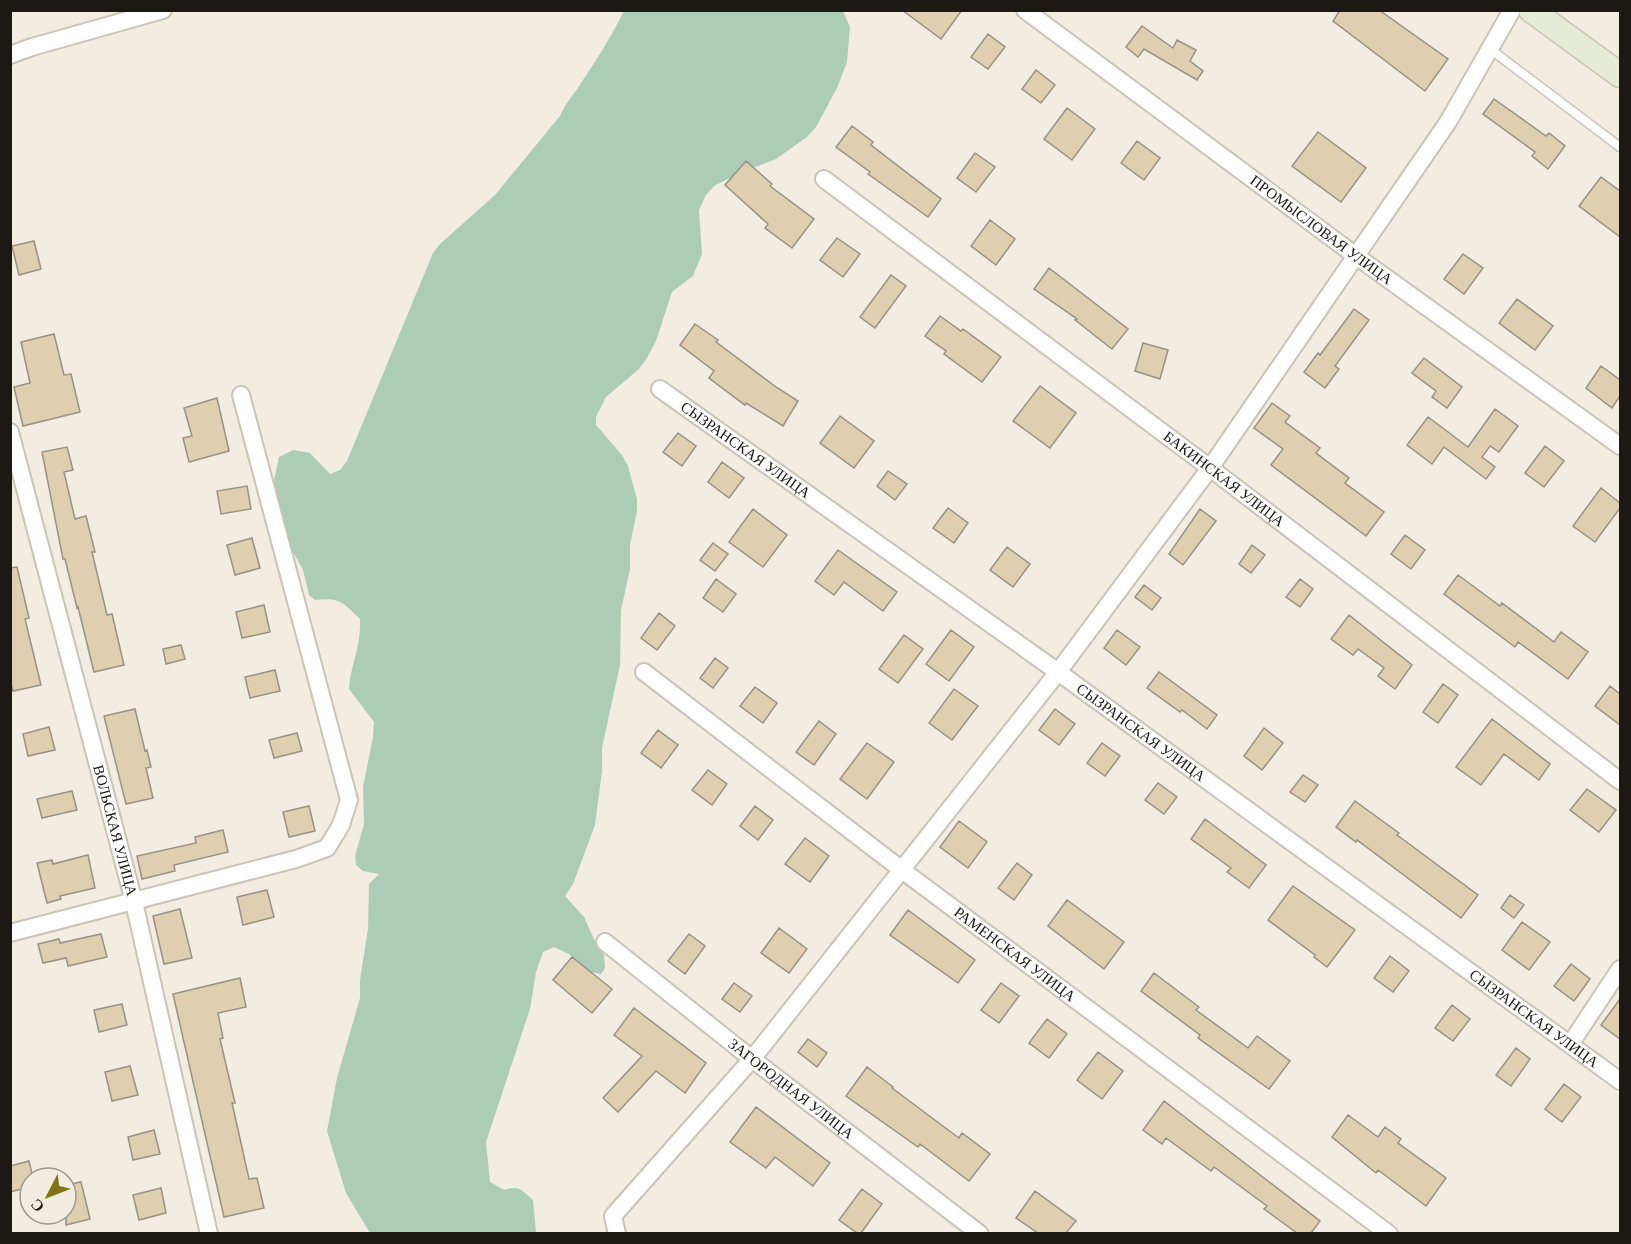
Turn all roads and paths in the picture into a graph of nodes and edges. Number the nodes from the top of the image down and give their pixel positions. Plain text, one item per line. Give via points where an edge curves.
1 (163, 10) edge
2 (1025, 10) edge
3 (1512, 10) edge
4 (1531, 10) edge
5 (1490, 50) junction
6 (10, 55) edge
7 (1620, 75) edge
8 (1620, 147) edge
9 (825, 179) dead end
10 (1356, 256) junction
11 (660, 389) dead end
12 (241, 395) dead end
13 (10, 432) edge
14 (1620, 446) edge
15 (1210, 468) junction
16 (644, 672) dead end
17 (1058, 672) junction
18 (1620, 781) edge
19 (902, 870) junction
20 (134, 902) junction
21 (10, 933) edge
22 (605, 942) dead end
23 (1620, 969) edge
24 (1571, 1043) junction
25 (752, 1059) junction
26 (1620, 1081) edge
27 (209, 1233) edge
28 (617, 1233) edge
29 (980, 1233) edge
30 (1389, 1233) edge

1 - 6 street
2 - 10 street, ПРОМЫСЛОВАЯ УЛИЦА
3 - 5 street
4 - 7 street
5 - 8 lane
5 - 10 street via 1448,122
9 - 15 street, БАКИНСКАЯ УЛИЦА
10 - 14 street, ПРОМЫСЛОВАЯ УЛИЦА
10 - 15 street
11 - 17 street, СЫЗРАНСКАЯ УЛИЦА
12 - 20 street via 349,800 341,825 327,848 296,860
13 - 20 street, ВОЛЬСКАЯ УЛИЦА
15 - 17 street
15 - 18 street, БАКИНСКАЯ УЛИЦА
16 - 19 street, РАМЕНСКАЯ УЛИЦА
17 - 19 street
17 - 24 street, СЫЗРАНСКАЯ УЛИЦА
19 - 25 street
19 - 30 street, РАМЕНСКАЯ УЛИЦА
20 - 21 street
20 - 27 street, ВОЛЬСКАЯ УЛИЦА
22 - 25 street, ЗАГОРОДНАЯ УЛИЦА
23 - 24 street
24 - 26 street, СЫЗРАНСКАЯ УЛИЦА
25 - 28 street via 613,1216
25 - 29 street, ЗАГОРОДНАЯ УЛИЦА

